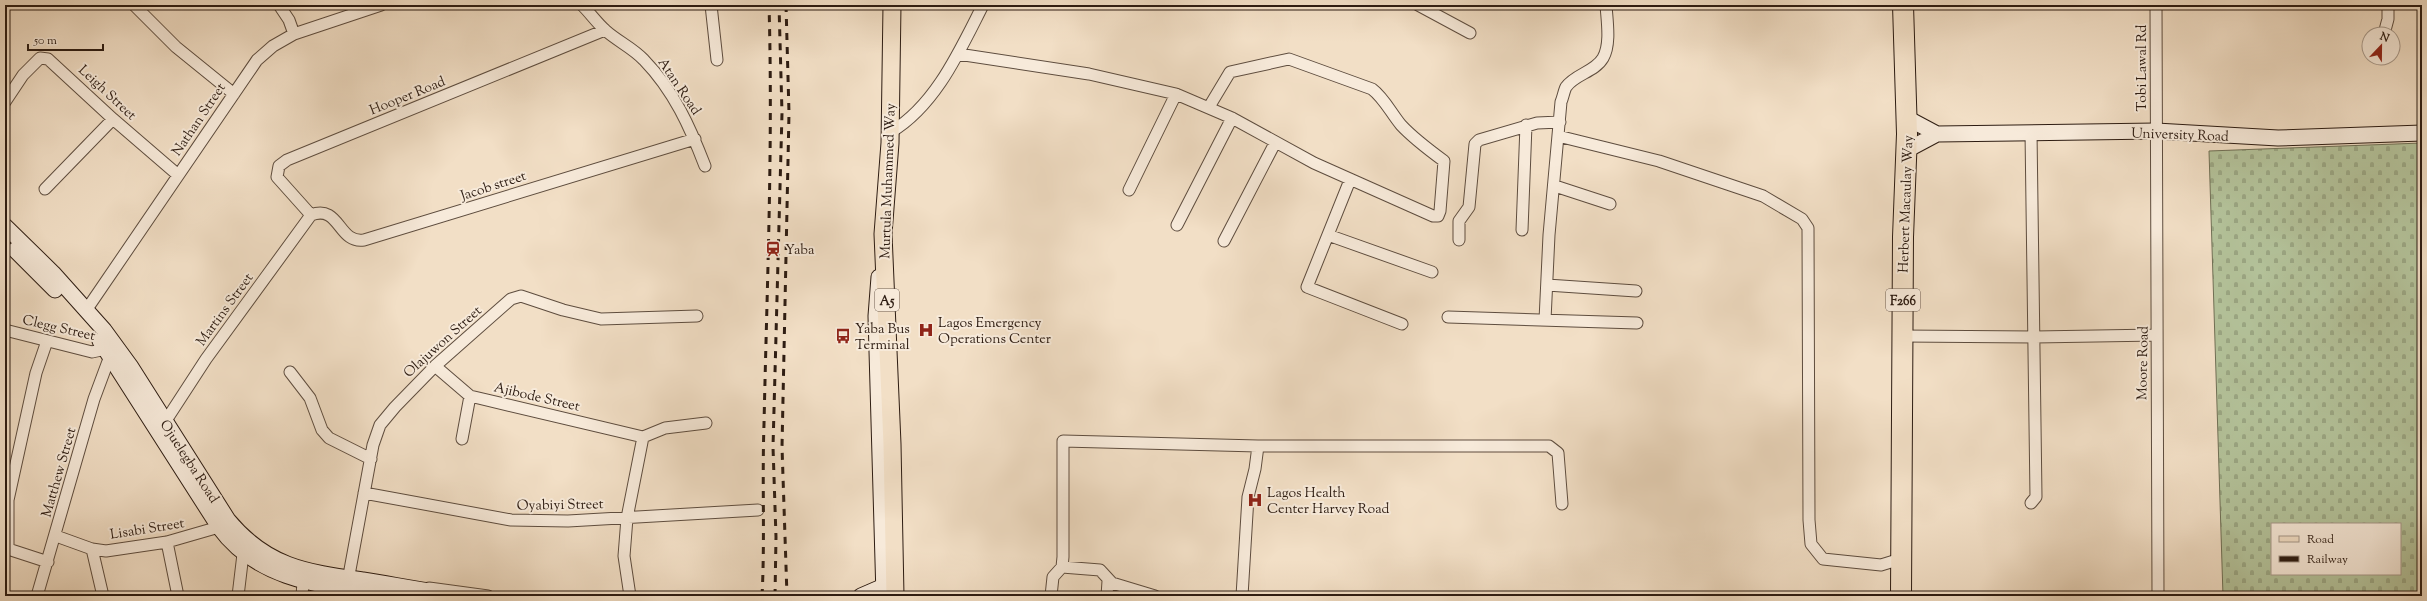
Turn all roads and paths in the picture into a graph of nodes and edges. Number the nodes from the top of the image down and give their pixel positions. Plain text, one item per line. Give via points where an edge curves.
1 (134, 5) edge
2 (278, 5) edge
3 (353, 5) edge
4 (381, 5) edge
5 (582, 5) edge
6 (711, 5) edge
7 (892, 5) edge
8 (983, 5) edge
9 (1418, 5) edge
10 (1606, 5) edge
11 (1893, 5) edge
12 (1903, 5) edge
13 (2156, 5) edge
14 (2388, 5) edge
15 (346, 16) junction
16 (2386, 26) edge
17 (605, 30) junction
18 (1470, 33) dead end
19 (294, 34) junction
20 (958, 54) junction
21 (717, 60) dead end
22 (234, 94) junction
23 (1176, 94) junction
24 (5, 102) edge
25 (1209, 107) junction
26 (1232, 118) junction
27 (1907, 118) junction
28 (113, 119) junction
29 (1560, 122) junction
30 (1526, 125) junction
31 (2156, 131) junction
32 (2031, 132) junction
33 (2422, 133) edge
34 (1937, 134) junction
35 (1558, 136) junction
36 (695, 139) junction
37 (890, 143) junction
38 (1275, 143) junction
39 (1907, 150) junction
40 (705, 166) dead end
41 (178, 175) junction
42 (1350, 180) junction
43 (1555, 186) junction
44 (45, 189) dead end
45 (1129, 190) dead end
46 (1610, 204) dead end
47 (311, 215) junction
48 (1177, 225) dead end
49 (5, 226) edge
50 (1522, 230) dead end
51 (883, 234) junction
52 (1328, 235) junction
53 (5, 240) edge
54 (1459, 240) dead end
55 (1224, 241) dead end
56 (1432, 272) dead end
57 (1547, 285) junction
58 (1636, 291) dead end
59 (87, 309) junction
60 (697, 316) dead end
61 (1448, 318) dead end
62 (1545, 320) junction
63 (1637, 322) dead end
64 (1402, 324) dead end
65 (5, 330) edge
66 (2157, 335) junction
67 (1902, 336) junction
68 (2035, 337) junction
69 (47, 341) junction
70 (108, 353) junction
71 (435, 366) junction
72 (290, 372) dead end
73 (470, 396) junction
74 (165, 422) junction
75 (706, 423) dead end
76 (643, 437) junction
77 (462, 439) dead end
78 (1258, 446) junction
79 (371, 460) junction
80 (364, 493) junction
81 (2032, 503) dead end
82 (1562, 504) dead end
83 (758, 510) dead end
84 (627, 518) junction
85 (219, 527) junction
86 (56, 536) junction
87 (168, 542) junction
88 (6, 548) edge
89 (92, 549) junction
90 (244, 554) junction
91 (1894, 561) junction
92 (48, 562) junction
93 (1062, 567) junction
94 (1108, 581) junction
95 (347, 583) junction
96 (302, 589) edge
97 (401, 592) edge
98 (888, 593) edge
99 (37, 596) edge
100 (103, 596) edge
101 (178, 596) edge
102 (238, 596) edge
103 (439, 596) edge
104 (488, 596) edge
105 (630, 596) edge
106 (861, 596) edge
107 (1051, 596) edge
108 (1106, 596) edge
109 (1155, 596) edge
110 (1242, 596) edge
111 (1893, 596) edge
112 (1901, 596) edge
113 (2158, 596) edge

1 - 22 street via 176,47
2 - 19 street via 289,20
3 - 15 street
4 - 15 street, Nathan Street
5 - 17 street, Atan Road
6 - 21 street
7 - 37 main road, Murtula Muhammed Way / A5
8 - 20 street
9 - 18 street
10 - 29 street via 1607,40 1603,58 1598,65 1577,77 1566,88 1561,102
11 - 91 highway, Herbert Macaulay Way / F266 via 1897,133
12 - 27 highway, Herbert Macaulay Way / F266
13 - 31 street, Tobi Lawal Rd
14 - 16 street
15 - 19 street, Nathan Street
17 - 36 street, Atan Road via 643,59 654,71 678,104
17 - 47 street, Hooper Road via 287,160 279,166 277,177
19 - 22 street, Nathan Street via 273,46 257,60
20 - 23 street via 1103,76
20 - 37 street via 922,107 891,132
22 - 41 street, Nathan Street
23 - 25 street
23 - 45 street
24 - 28 street, Leigh Street via 23,75 44,57
25 - 26 street
25 - 42 street via 1230,72 1289,59 1295,60 1378,93 1402,126 1444,161 1438,216 1405,205
26 - 38 street
26 - 48 street
27 - 34 main road
27 - 39 highway, Herbert Macaulay Way / F266
28 - 41 street, Leigh Street
28 - 44 street
29 - 30 street
29 - 35 street
30 - 50 street
30 - 54 street via 1485,138 1475,144 1469,207 1459,221
31 - 32 main road, University Road
31 - 33 main road, University Road via 2278,138
31 - 66 street, Moore Road
32 - 34 main road, University Road
32 - 68 street
34 - 39 main road
35 - 43 street
35 - 91 street via 1659,160 1763,196 1802,219 1808,228 1811,544 1816,552 1829,560 1880,565
36 - 40 street, Atan Road
36 - 47 street, Jacob street via 364,240 357,241 351,238 329,214 324,212
37 - 51 main road, Murtula Muhammed Way / A5
38 - 42 street
38 - 55 street
39 - 67 highway, Herbert Macaulay Way / F266
41 - 59 street, Nathan Street
42 - 52 street
43 - 46 street
43 - 57 street
47 - 74 street, Martins Street via 206,359
49 - 59 main road, Ojuelegba Road
51 - 98 main road, Murtula Muhammed Way / A5 via 891,436
51 - 98 main road via 876,316
52 - 56 street
52 - 64 street via 1307,287
53 - 70 main road, Ojuelegba Road via 61,295
57 - 58 street
57 - 62 street
59 - 74 main road, Ojuelegba Road via 131,367
60 - 71 street, Olajuwon Street via 601,319 521,296 512,299
61 - 62 street
62 - 63 street
65 - 69 street, Clegg Street
66 - 68 street
66 - 113 street, Moore Road
67 - 68 street
67 - 112 highway, Herbert Macaulay Way / F266
68 - 81 street via 2036,497
69 - 70 street, Clegg Street via 92,352
69 - 88 street via 36,373 8,500
70 - 85 main road, Ojuelegba Road
70 - 86 street, Matthew Street
71 - 73 street, Ajibode Street
71 - 79 street, Olajuwon Street via 394,406 380,426
72 - 79 street via 310,398 322,430 329,438
73 - 76 street, Ajibode Street
73 - 77 street
74 - 95 main road, Ojuelegba Road via 228,520 242,536 265,554 296,569
75 - 76 street via 665,428
76 - 84 street
78 - 82 street via 1549,446 1558,453
78 - 93 street via 1063,441
78 - 110 street via 1248,497
79 - 80 street, Olajuwon Street
80 - 84 street, Oyabiyi Street via 511,520
80 - 95 street, Olajuwon Street
83 - 84 street, Oyabiyi Street
84 - 105 street via 624,556
85 - 87 street, Lisabi Street
85 - 90 main road, Ojuelegba Road via 230,542
86 - 89 street, Lisabi Street
86 - 92 street, Matthew Street
87 - 89 street, Lisabi Street via 106,551
87 - 101 street
88 - 92 street
89 - 100 street
90 - 96 main road, Ojuelegba Road
90 - 102 street
91 - 111 highway, Herbert Macaulay Way / F266
92 - 99 street, Matthew Street
93 - 94 street via 1100,570
93 - 107 street via 1053,577
94 - 108 street
94 - 109 street
95 - 96 main road, Ojuelegba Road
95 - 97 main road, Ojuelegba Road
97 - 103 main road, Ojuelegba Road via 429,591
97 - 104 street via 419,586
98 - 106 main road

